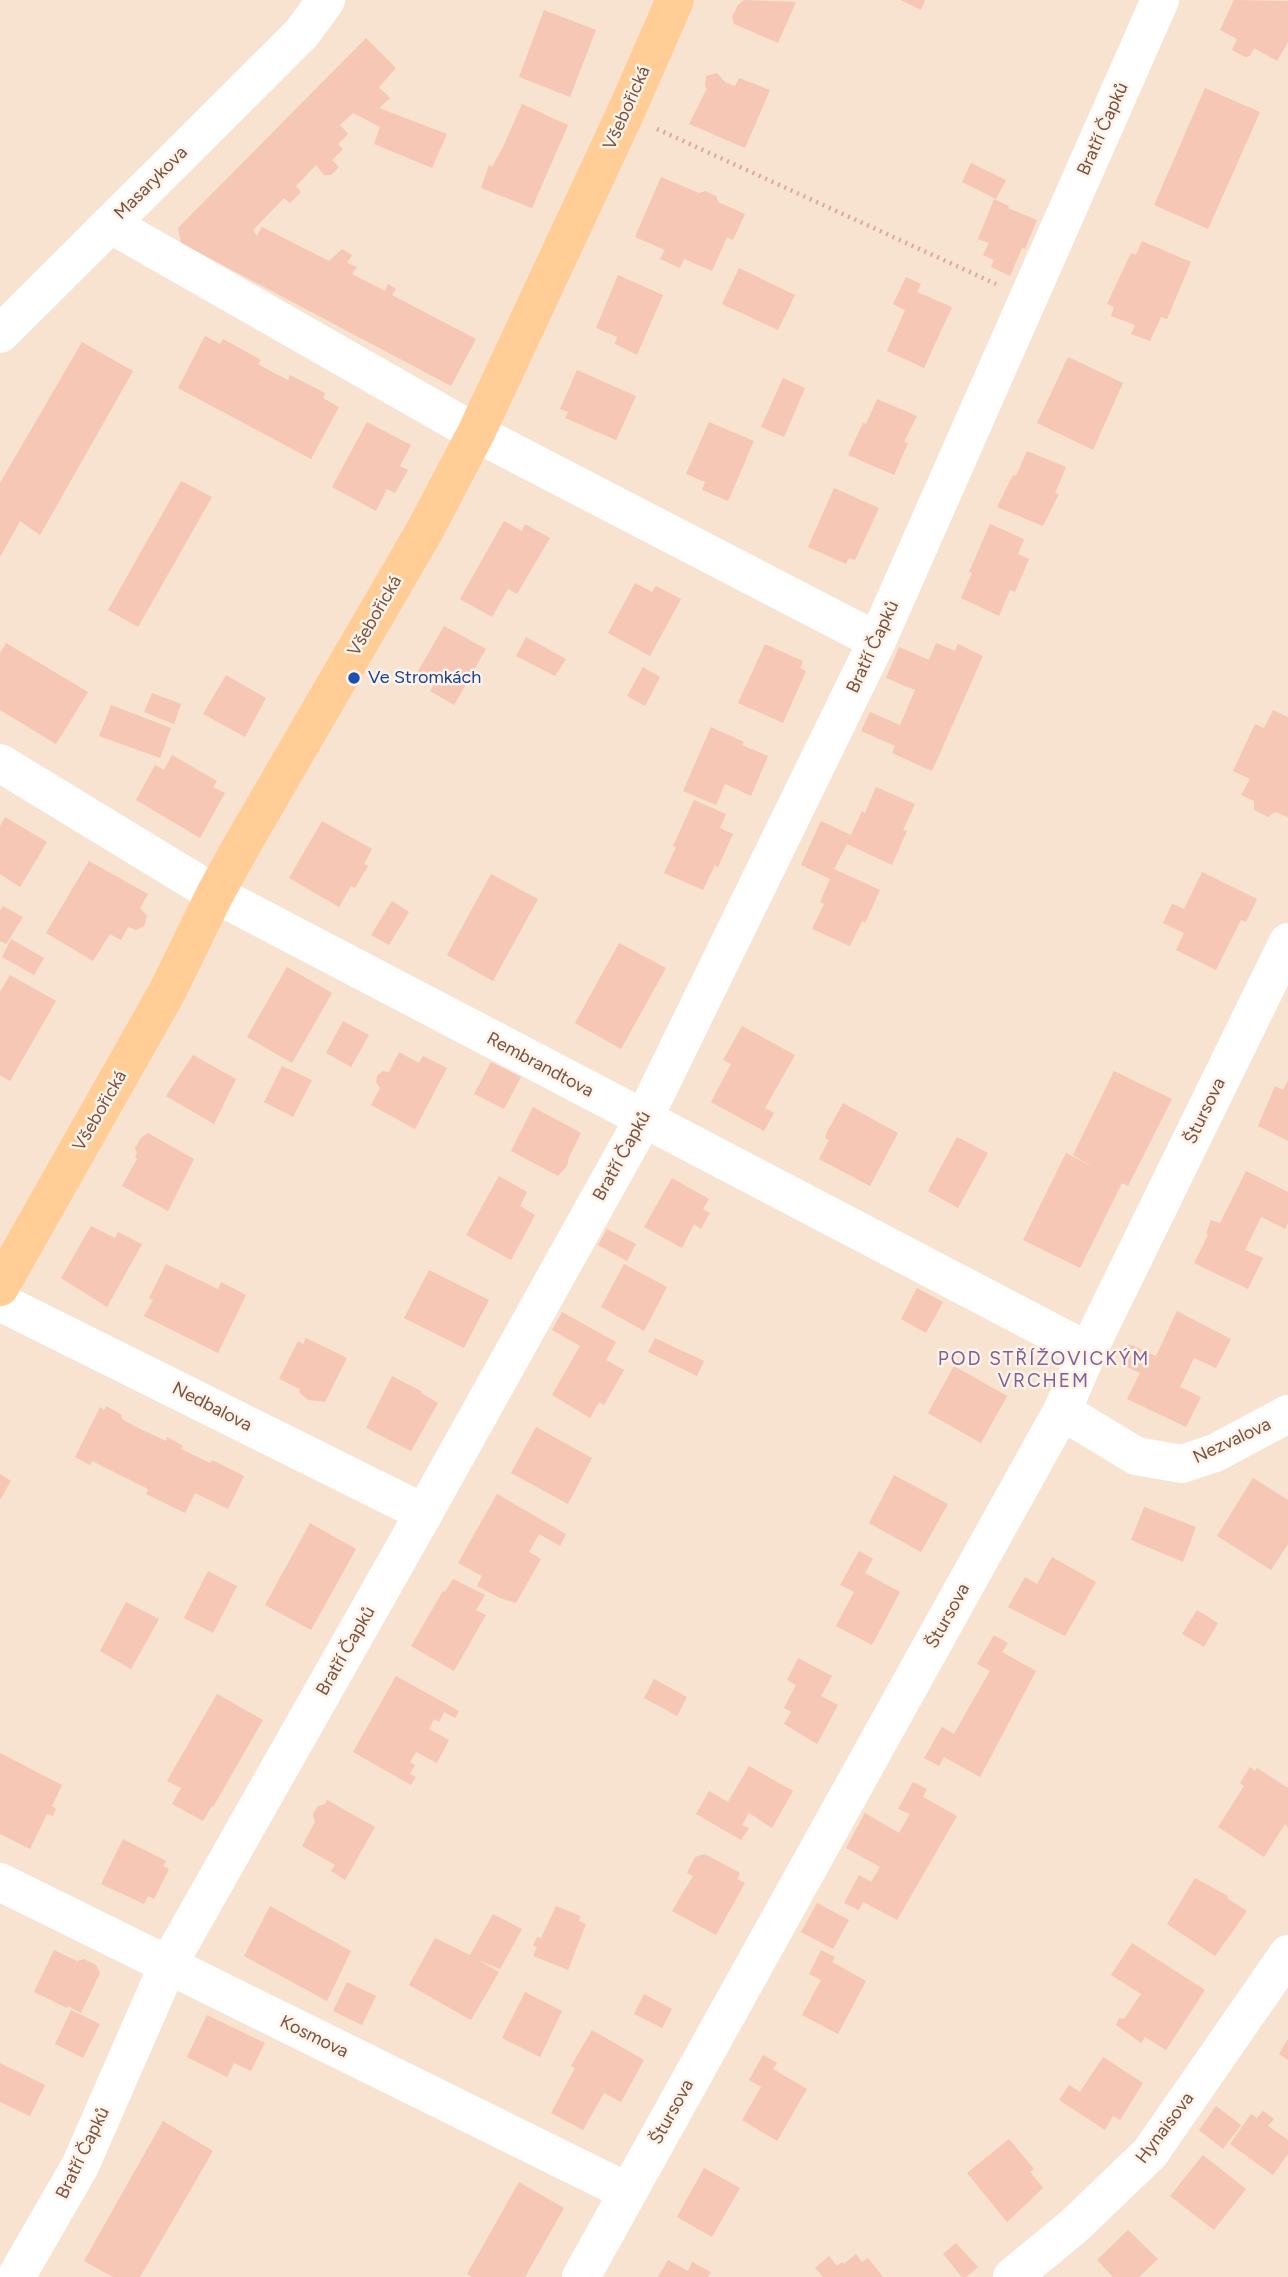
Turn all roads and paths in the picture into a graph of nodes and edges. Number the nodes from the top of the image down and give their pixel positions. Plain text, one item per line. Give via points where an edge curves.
1 (326, 0) edge
2 (350, 0) edge
3 (675, 0) edge
4 (1160, 0) edge
5 (302, 33) junction
6 (625, 114) junction
7 (110, 224) junction
8 (1029, 299) junction
9 (0, 334) edge
10 (476, 433) junction
11 (877, 641) junction
12 (0, 763) edge
13 (215, 894) junction
14 (1288, 942) edge
15 (643, 1120) junction
16 (0, 1287) edge
17 (0, 1302) edge
18 (1088, 1351) junction
19 (1062, 1411) junction
20 (1288, 1414) edge
21 (424, 1513) junction
22 (0, 1882) edge
23 (1288, 1954) edge
24 (168, 1965) junction
25 (628, 2192) junction
26 (16, 2277) edge
27 (581, 2277) edge
28 (1012, 2277) edge

1 - 5 street, Masarykova
2 - 5 street, Masarykova
3 - 6 main road, Všebořická
4 - 8 street, Bratří Čapků
5 - 7 street, Masarykova
6 - 8 path
6 - 10 main road, Všebořická
7 - 9 street, Masarykova
7 - 10 street
8 - 11 street, Bratří Čapků
10 - 11 street
10 - 13 main road, Všebořická
11 - 15 street, Bratří Čapků
12 - 13 street, Rembrandtova
13 - 15 street, Rembrandtova
13 - 16 main road, Všebořická via 167,992
14 - 18 street, Štursova
15 - 18 street, Rembrandtova
15 - 21 street, Bratří Čapků
17 - 21 street, Nedbalova
18 - 19 street, Štursova
19 - 20 street, Nezvalova via 1136,1456 1182,1464 1215,1454
19 - 25 street, Štursova
21 - 24 street, Bratří Čapků
22 - 24 street, Kosmova
23 - 28 street, Hynaisova via 1150,2153 1074,2226
24 - 25 street, Kosmova
24 - 26 street, Bratří Čapků via 80,2166
25 - 27 street, Štursova

